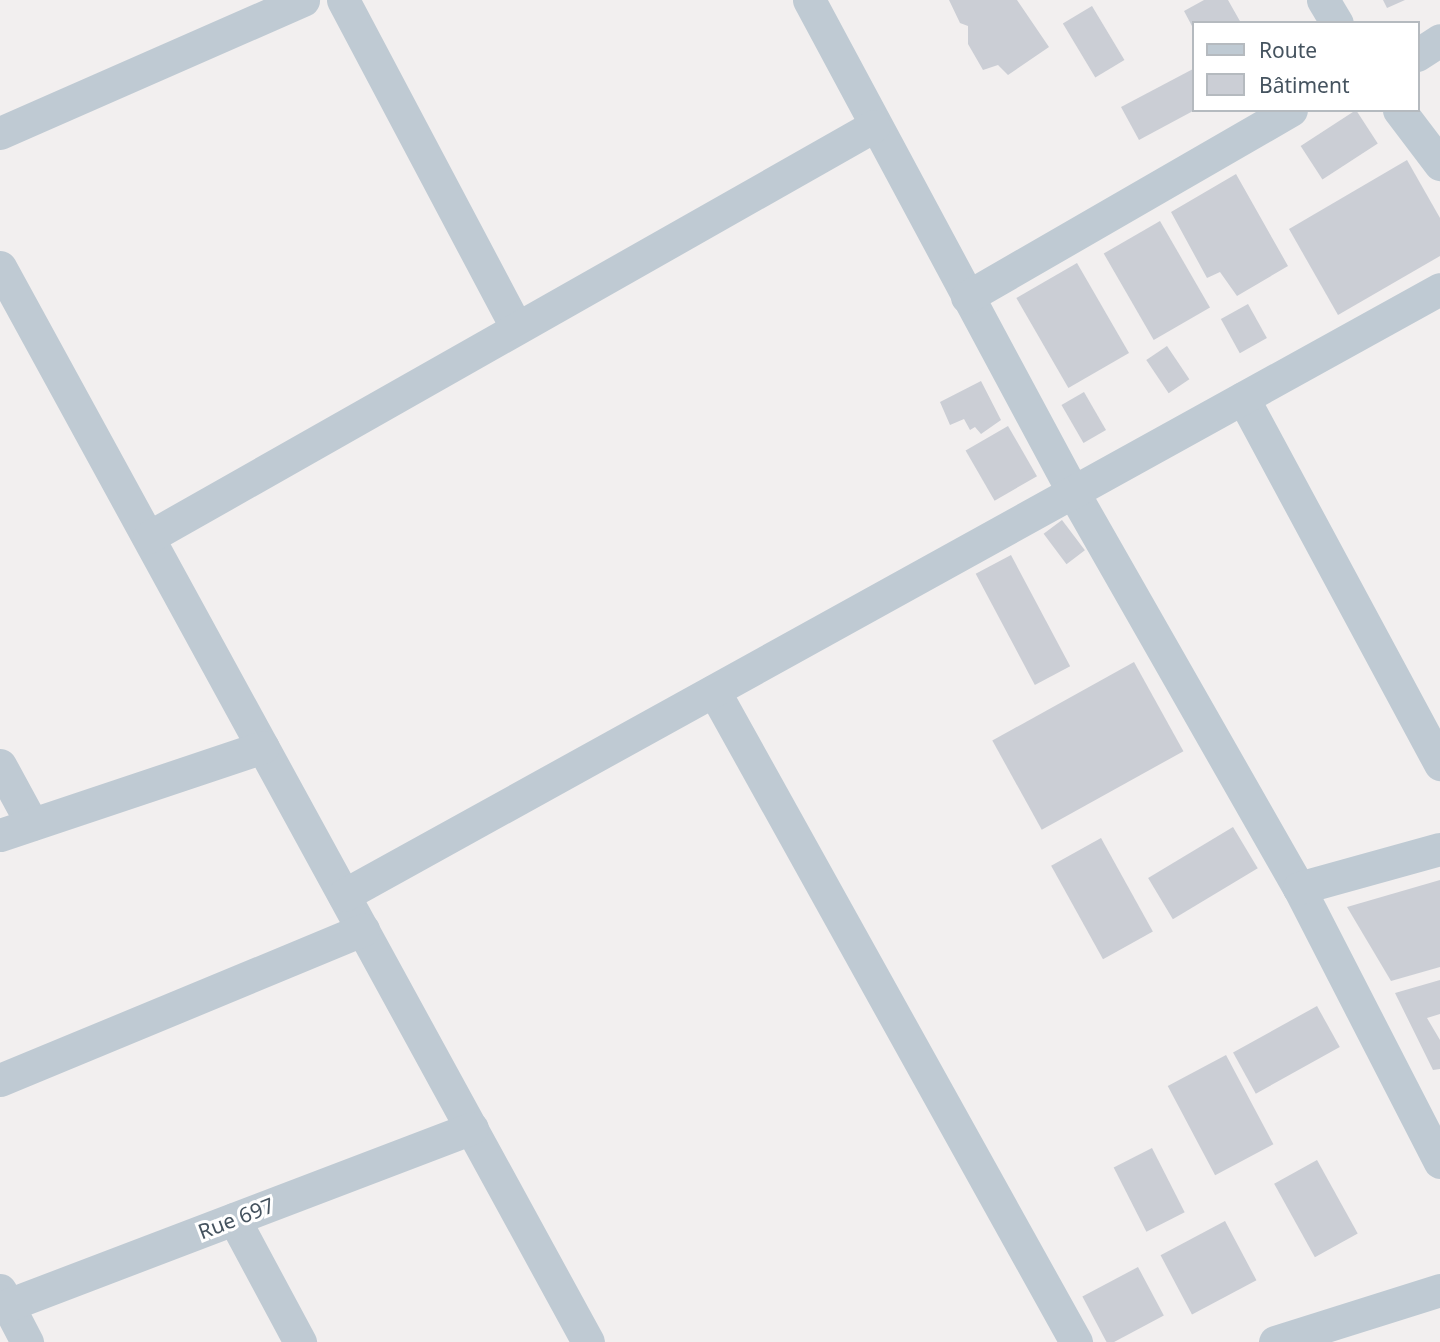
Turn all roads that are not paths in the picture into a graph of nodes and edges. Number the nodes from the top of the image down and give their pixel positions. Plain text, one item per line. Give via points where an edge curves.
1 (303, 0) edge
2 (343, 0) edge
3 (809, 0) edge
4 (1323, 0) edge
5 (1336, 21) edge
6 (1440, 40) edge
7 (1419, 53) edge
8 (1288, 112) edge
9 (1401, 112) edge
10 (874, 126) junction
11 (0, 133) edge
12 (1440, 164) edge
13 (0, 267) edge
14 (1440, 289) edge
15 (967, 297) junction
16 (11, 311) edge
17 (517, 328) junction
18 (1243, 398) junction
19 (1073, 492) junction
20 (149, 537) junction
21 (714, 691) junction
22 (263, 747) junction
23 (1440, 764) edge
24 (0, 765) edge
25 (32, 824) junction
26 (0, 835) edge
27 (1440, 849) edge
28 (1299, 888) junction
29 (344, 895) junction
30 (363, 930) junction
31 (0, 1080) edge
32 (472, 1128) junction
33 (1440, 1162) edge
34 (234, 1219) junction
35 (1440, 1290) edge
36 (3, 1301) edge
37 (27, 1342) edge
38 (300, 1342) edge
39 (588, 1342) edge
40 (1076, 1342) edge
41 (1275, 1342) edge

1 - 11 street
2 - 17 street
3 - 10 street
4 - 5 street
6 - 7 street
8 - 15 street
9 - 12 street
10 - 15 street
10 - 17 street
13 - 16 street
14 - 18 street
15 - 19 street
16 - 20 street
17 - 20 street
18 - 19 street
18 - 23 street
19 - 21 street
19 - 28 street
20 - 22 street
21 - 29 street
21 - 40 street
22 - 25 street
22 - 29 street
24 - 25 street
25 - 26 street
27 - 28 street
28 - 33 street
29 - 30 street
30 - 31 street
30 - 32 street
32 - 34 street, Rue 697
32 - 39 street
34 - 36 street, Rue 697
34 - 38 street
35 - 41 street
36 - 37 street

